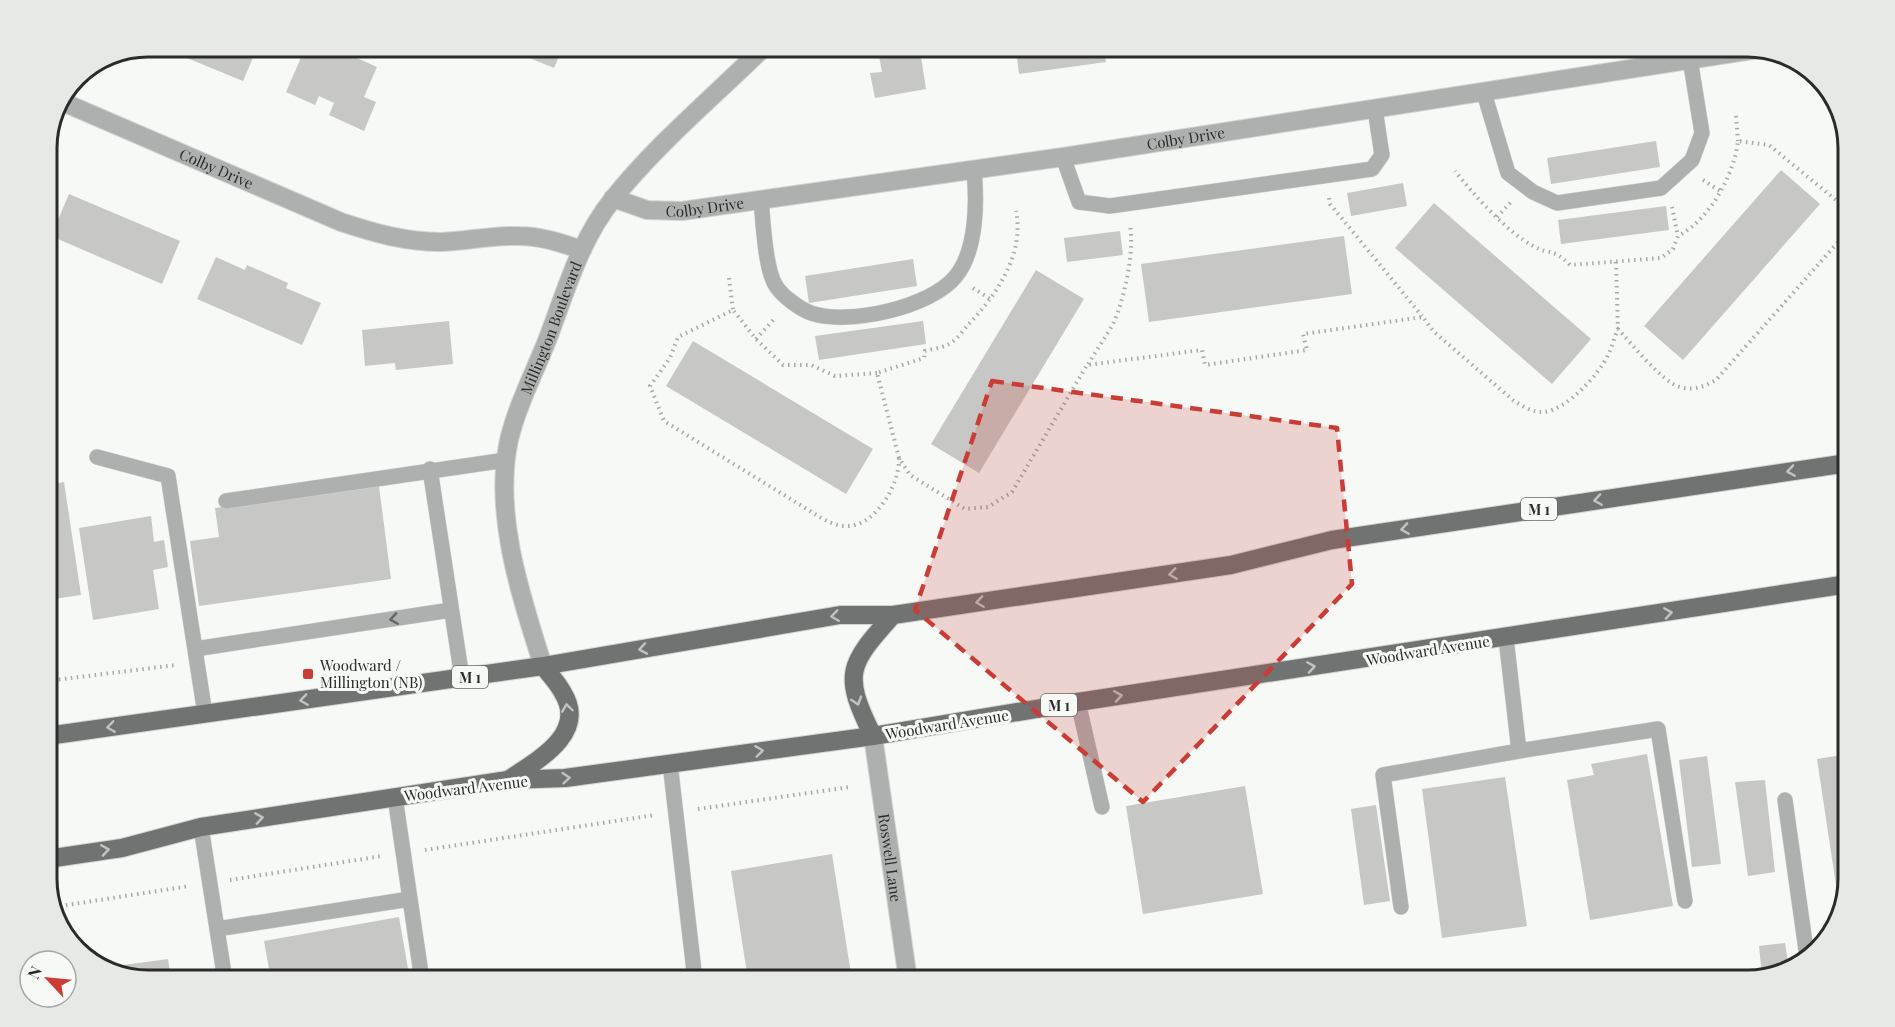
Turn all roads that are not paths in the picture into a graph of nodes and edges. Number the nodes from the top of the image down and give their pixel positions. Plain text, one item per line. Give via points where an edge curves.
1 (754, 57) edge
2 (1705, 57) edge
3 (1690, 59) junction
4 (1484, 93) junction
5 (68, 105) edge
6 (1375, 108) junction
7 (1063, 157) junction
8 (974, 170) junction
9 (613, 198) junction
10 (761, 200) junction
11 (582, 250) junction
12 (97, 457) dead end
13 (506, 460) junction
14 (1838, 464) edge
15 (430, 469) junction
16 (226, 501) dead end
17 (1838, 586) edge
18 (451, 610) junction
19 (893, 615) junction
20 (1506, 638) junction
21 (196, 656) junction
22 (543, 666) junction
23 (462, 678) junction
24 (1078, 702) junction
25 (206, 714) junction
26 (57, 735) edge
27 (873, 736) junction
28 (1520, 751) junction
29 (670, 763) junction
30 (508, 780) junction
31 (395, 797) junction
32 (1785, 800) dead end
33 (1102, 807) dead end
34 (201, 827) junction
35 (57, 858) edge
36 (410, 899) junction
37 (1685, 901) dead end
38 (1401, 907) dead end
39 (217, 929) junction
40 (1806, 948) edge
41 (223, 970) edge
42 (420, 970) edge
43 (694, 970) edge
44 (906, 970) edge

1 - 9 street, Millington Boulevard
2 - 3 street, Colby Drive
3 - 4 street, Colby Drive
3 - 4 lane via 1702,133 1692,160 1661,188 1557,202 1533,192 1508,173
4 - 6 street, Colby Drive
5 - 11 street, Colby Drive via 374,233 441,242 520,236 547,239
6 - 7 street, Colby Drive
6 - 7 lane via 1382,154 1372,169 1110,206 1079,202
7 - 8 street, Colby Drive
8 - 10 street, Colby Drive
8 - 10 lane via 976,197 970,244 956,276 930,296 900,309 848,318 811,313 775,285
9 - 10 street, Colby Drive via 662,212
9 - 11 street, Millington Boulevard
11 - 13 street, Millington Boulevard via 516,418
12 - 21 lane via 168,476
13 - 15 lane
13 - 22 street, Millington Boulevard via 508,530 527,616
14 -> 19 main road, M 1 via 1332,540 1231,565
15 - 16 lane
15 - 18 lane
20 -> 17 main road, Woodward Avenue / M 1
18 -> 21 lane
18 - 23 lane
19 -> 22 main road, M 1 via 840,615
19 -> 27 main road via 861,651 853,671 857,705
24 -> 20 main road, Woodward Avenue / M 1
20 - 28 lane
21 - 25 lane
22 - 23 main road, M 1
30 -> 22 main road via 550,752 566,733 570,712 564,694
23 -> 25 main road, M 1
24 - 27 main road, Woodward Avenue / M 1
24 - 33 lane
25 -> 26 main road, M 1
29 -> 27 main road, Woodward Avenue / M 1
27 - 44 street, Roswell Lane
28 - 37 lane via 1658,729
28 - 38 lane via 1383,775
30 -> 29 main road, Woodward Avenue / M 1 via 565,778
29 - 43 lane
30 - 31 main road, Woodward Avenue / M 1
34 -> 31 main road, Woodward Avenue / M 1
31 - 36 lane
32 - 40 lane
35 -> 34 main road, Woodward Avenue / M 1 via 122,848
34 - 39 lane
36 - 39 lane
36 - 42 lane
39 - 41 lane

